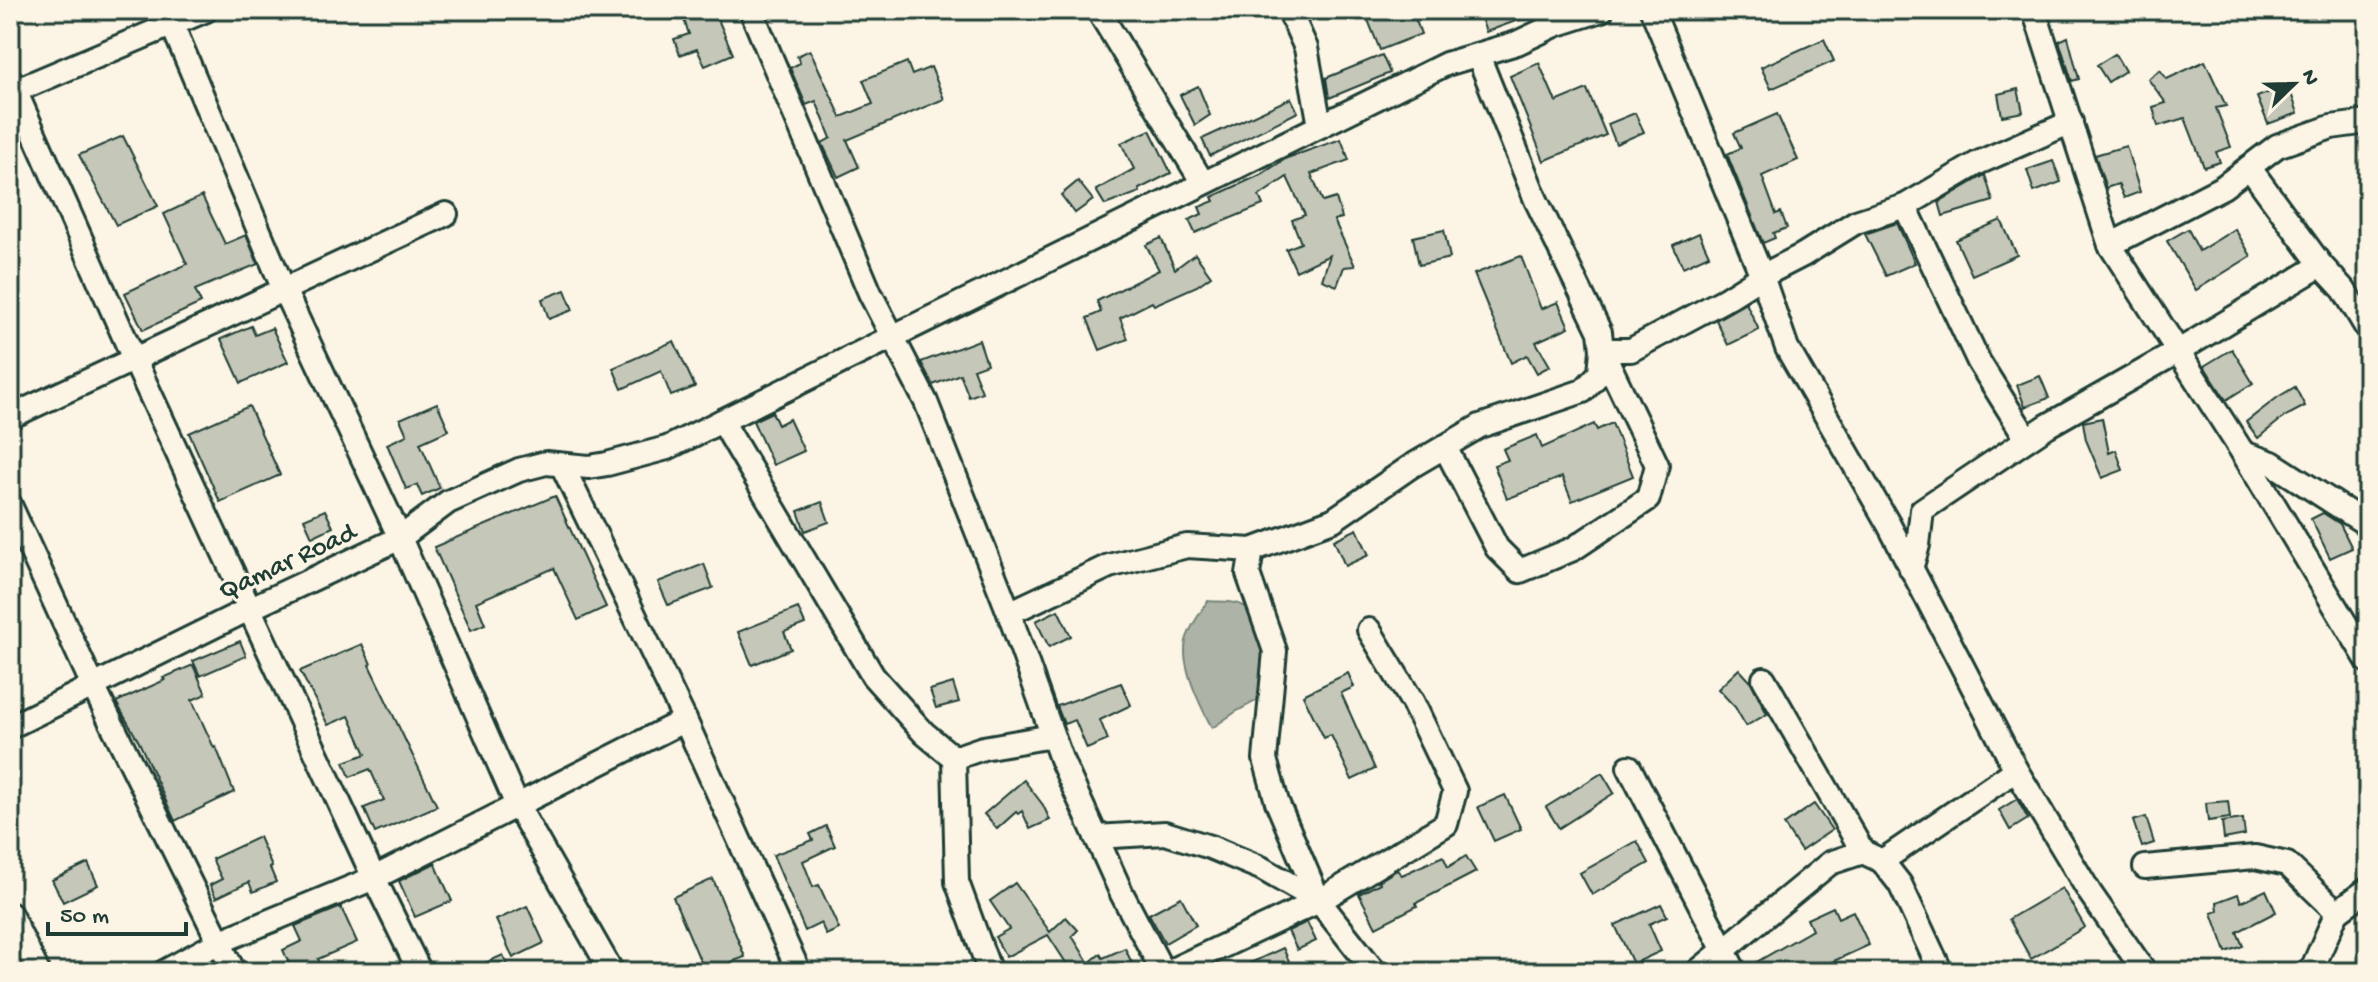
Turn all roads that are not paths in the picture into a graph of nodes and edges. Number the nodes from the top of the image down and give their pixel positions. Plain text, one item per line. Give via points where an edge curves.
1 (206, 10) edge
2 (751, 10) edge
3 (1098, 10) edge
4 (1289, 10) edge
5 (1602, 10) edge
6 (1652, 10) edge
7 (2034, 10) edge
8 (169, 17) edge
9 (1560, 18) edge
10 (1478, 55) junction
11 (11, 87) edge
12 (2071, 122) junction
13 (2368, 122) edge
14 (1320, 126) junction
15 (2249, 167) junction
16 (1203, 183) junction
17 (1905, 206) junction
18 (446, 214) dead end
19 (2110, 245) junction
20 (2321, 265) junction
21 (1762, 276) junction
22 (284, 290) junction
23 (2368, 330) edge
24 (893, 337) junction
25 (1602, 350) junction
26 (2177, 352) junction
27 (134, 359) junction
28 (10, 417) edge
29 (722, 421) junction
30 (2027, 439) junction
31 (1445, 447) junction
32 (2243, 453) junction
33 (562, 465) junction
34 (10, 505) edge
35 (2368, 525) edge
36 (400, 538) junction
37 (1252, 550) junction
38 (1911, 569) junction
39 (249, 609) junction
40 (1009, 613) junction
41 (1369, 630) dead end
42 (2368, 661) edge
43 (1764, 679) dead end
44 (94, 688) junction
45 (685, 720) junction
46 (10, 727) edge
47 (1052, 736) junction
48 (954, 758) junction
49 (1629, 767) dead end
50 (2016, 770) junction
51 (517, 805) junction
52 (1096, 837) junction
53 (1872, 856) junction
54 (2145, 867) dead end
55 (374, 878) junction
56 (2368, 889) edge
57 (1319, 901) junction
58 (2337, 912) junction
59 (10, 914) edge
60 (219, 942) junction
61 (1723, 951) junction
62 (2312, 970) edge
63 (38, 972) edge
64 (164, 972) edge
65 (234, 972) edge
66 (420, 972) edge
67 (612, 972) edge
68 (799, 972) edge
69 (990, 972) edge
70 (1165, 972) edge
71 (1375, 972) edge
72 (1697, 972) edge
73 (1735, 972) edge
74 (1941, 972) edge
75 (2145, 972) edge

1 - 8 street
2 - 24 street
3 - 16 street
4 - 14 street via 1306,48
5 - 9 street, Qamar Road
6 - 21 street
7 - 12 street
8 - 11 street
8 - 22 street
9 - 10 street, Qamar Road via 1517,43
10 - 14 street, Qamar Road via 1446,64
10 - 25 street via 1536,200 1600,332
11 - 27 street
12 - 17 street via 1978,163
12 - 19 street
13 - 15 street via 2331,127 2277,146
14 - 16 street, Qamar Road
15 - 19 street via 2223,187
15 - 20 street
16 - 24 street, Qamar Road
17 - 21 street via 1856,222
17 - 30 street via 1979,362
18 - 22 street
19 - 26 street
20 - 23 street
20 - 26 street
21 - 25 street via 1631,350
21 - 38 street via 1787,348
22 - 27 street
22 - 36 street
24 - 29 street, Qamar Road
24 - 40 street via 926,402
25 - 31 street via 1600,373 1583,391 1480,426
25 - 31 street via 1657,465 1648,499 1573,549 1520,571 1497,548
26 - 30 street
26 - 32 street
27 - 28 street
27 - 39 street
29 - 33 street, Qamar Road via 667,448 589,467
29 - 48 street via 873,676
30 - 38 street via 1922,510
31 - 37 street via 1333,520
32 - 35 street via 2272,463
32 - 42 street
33 - 36 street, Qamar Road via 519,470 448,502
33 - 45 street
34 - 44 street
36 - 39 street, Qamar Road
36 - 51 street
37 - 40 street via 1187,546 1109,566
37 - 57 street via 1248,574 1275,651 1265,759 1277,802
38 - 50 street
39 - 44 street, Qamar Road
39 - 55 street
40 - 47 street
41 - 57 street via 1413,703 1455,791 1446,824
43 - 53 street
44 - 46 street, Qamar Road
44 - 60 street
45 - 51 street
45 - 68 street
47 - 48 street
47 - 52 street
48 - 69 street via 957,882
49 - 61 street
50 - 53 street
50 - 75 street
51 - 55 street
51 - 67 street
52 - 57 street via 1165,833 1261,868
52 - 70 street
53 - 61 street via 1830,863
53 - 74 street via 1900,884
54 - 58 street via 2255,857 2287,864
55 - 60 street
55 - 66 street
56 - 58 street
57 - 70 street
57 - 71 street
58 - 62 street
59 - 63 street
60 - 64 street
60 - 65 street
61 - 72 street
61 - 73 street

